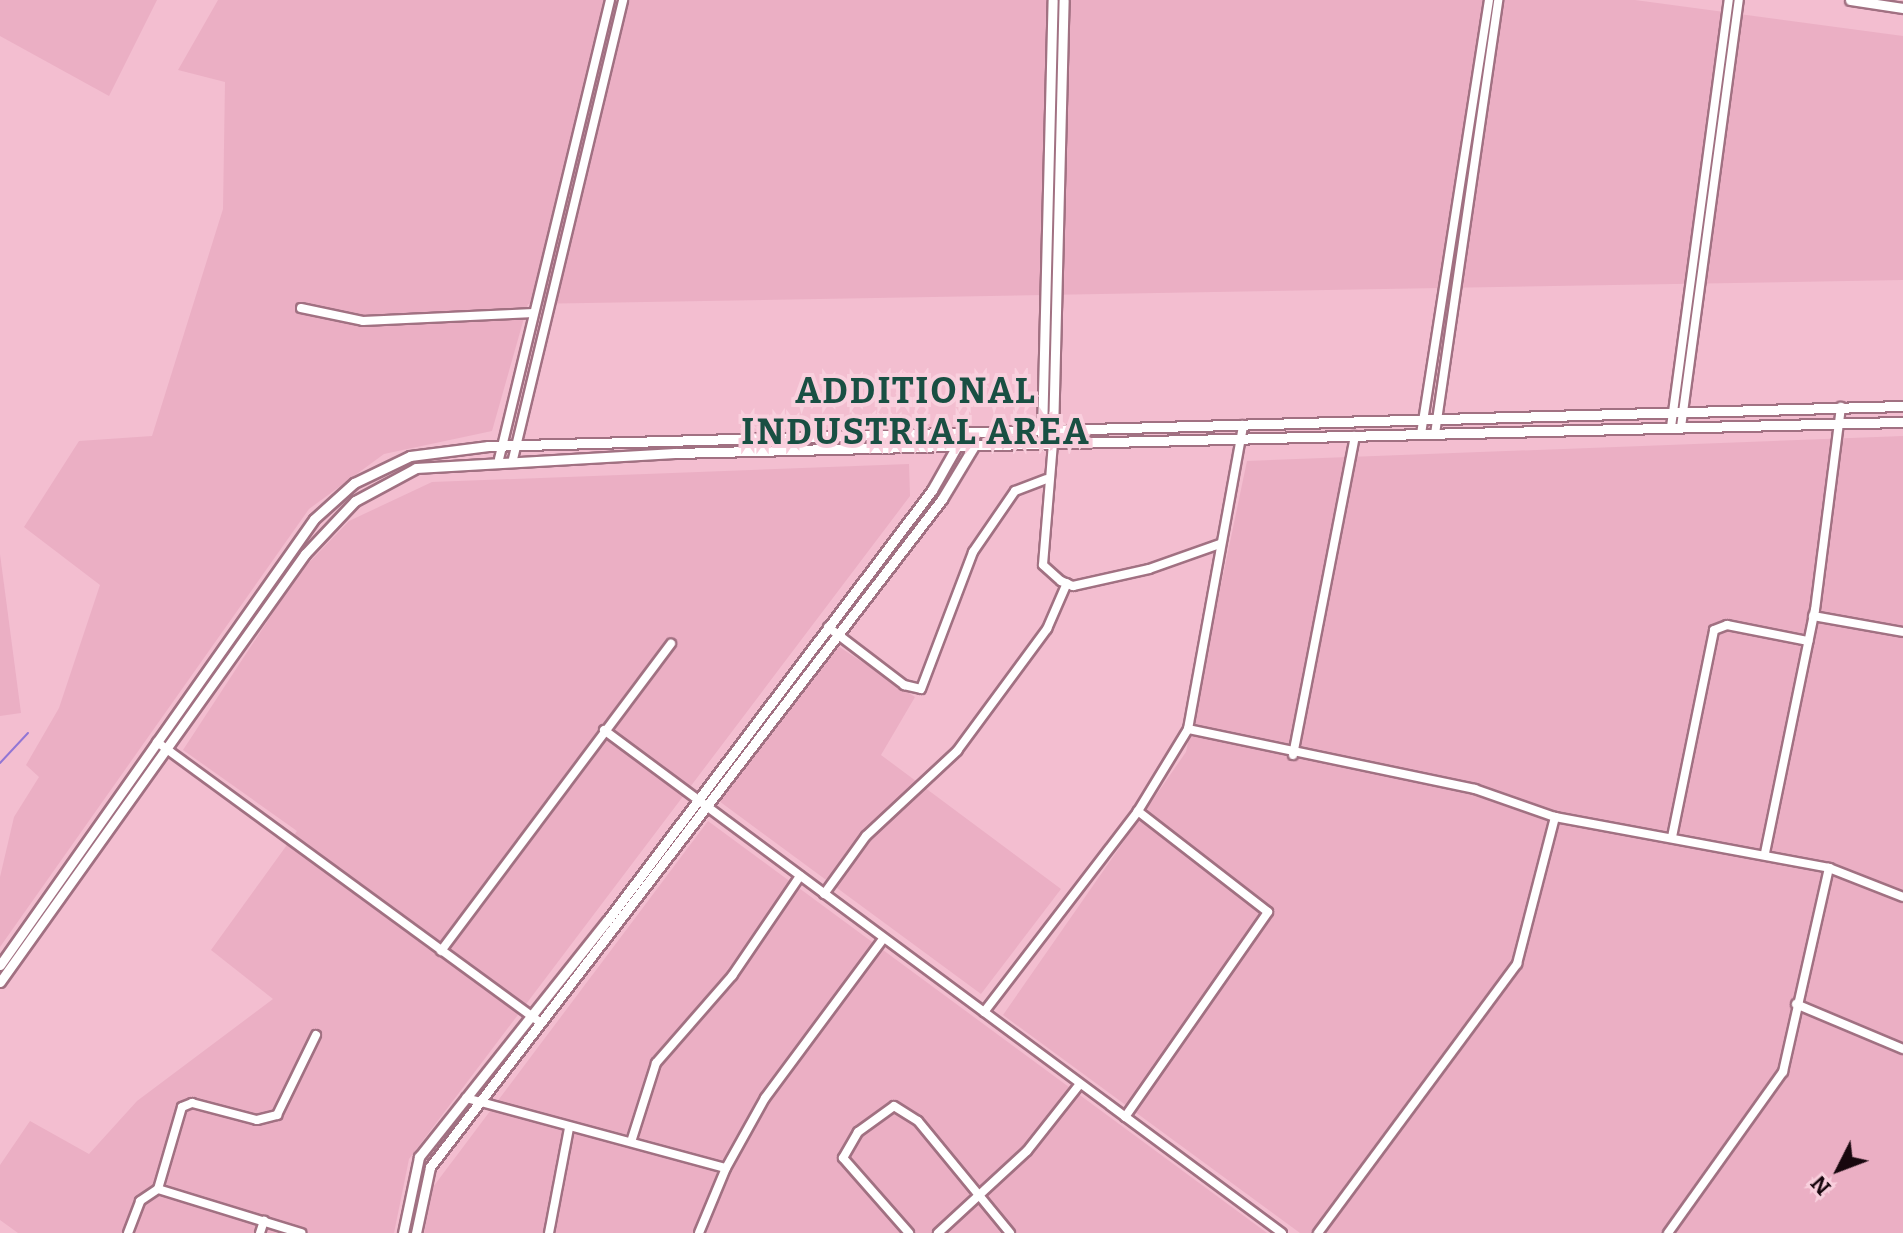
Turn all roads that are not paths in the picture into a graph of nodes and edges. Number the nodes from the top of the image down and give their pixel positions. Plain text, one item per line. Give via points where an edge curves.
1 (610, 0) edge
2 (623, 0) edge
3 (1053, 0) edge
4 (1064, 0) edge
5 (1489, 0) edge
6 (1498, 0) edge
7 (1729, 0) edge
8 (1739, 0) edge
9 (1850, 0) edge
10 (1903, 8) edge
11 (301, 308) dead end
12 (534, 313) junction
13 (1903, 406) edge
14 (1841, 407) junction
15 (1678, 411) junction
16 (1424, 418) junction
17 (1437, 419) junction
18 (1903, 422) edge
19 (1844, 424) junction
20 (1243, 425) junction
21 (1676, 427) junction
22 (1048, 431) junction
23 (1421, 434) junction
24 (1435, 434) junction
25 (962, 435) junction
26 (979, 435) junction
27 (1355, 436) junction
28 (1241, 440) junction
29 (1048, 443) junction
30 (502, 446) junction
31 (516, 446) junction
32 (957, 447) junction
33 (973, 447) junction
34 (499, 459) junction
35 (513, 459) junction
36 (1046, 479) junction
37 (1220, 544) junction
38 (1067, 583) junction
39 (1813, 616) junction
40 (828, 627) junction
41 (1903, 632) edge
42 (838, 635) junction
43 (1808, 641) junction
44 (671, 643) dead end
45 (1188, 729) junction
46 (604, 730) junction
47 (157, 742) junction
48 (170, 750) junction
49 (1293, 755) junction
50 (696, 798) junction
51 (706, 806) junction
52 (1138, 811) junction
53 (1555, 817) junction
54 (1672, 837) junction
55 (1765, 853) junction
56 (1829, 868) junction
57 (800, 876) junction
58 (824, 894) junction
59 (1903, 897) edge
60 (884, 938) junction
61 (441, 951) junction
62 (0, 965) edge
63 (0, 982) edge
64 (1796, 1004) junction
65 (984, 1012) junction
66 (536, 1019) junction
67 (316, 1035) dead end
68 (1903, 1049) edge
69 (1080, 1084) junction
70 (466, 1098) junction
71 (476, 1104) junction
72 (1125, 1117) junction
73 (569, 1128) junction
74 (631, 1142) junction
75 (726, 1168) junction
76 (158, 1189) junction
77 (977, 1196) junction
78 (264, 1221) junction
79 (128, 1233) edge
80 (260, 1233) edge
81 (301, 1233) edge
82 (403, 1233) edge
83 (416, 1233) edge
84 (549, 1233) edge
85 (699, 1233) edge
86 (909, 1233) edge
87 (938, 1233) edge
88 (1010, 1233) edge
89 (1282, 1233) edge
90 (1318, 1233) edge
91 (1668, 1233) edge

1 - 12 street
2 - 31 street
3 - 22 street
4 - 22 street
5 - 16 street
6 - 17 street
7 - 15 street
8 - 15 street
9 - 10 street
11 - 12 street via 363,321
12 - 30 street
13 - 14 street
14 - 15 street
14 - 19 street
15 - 17 street
15 - 21 street
16 - 17 street
16 - 20 street
16 - 23 street
17 - 24 street
18 - 19 street
19 - 21 street
19 - 39 street
20 - 22 street
20 - 28 street
21 - 24 street
22 - 26 street
22 - 29 street
23 - 24 street
23 - 27 street
25 - 26 street
25 - 31 street
25 - 32 street
26 - 33 street
27 - 28 street
27 - 49 street
28 - 29 street
28 - 37 street
29 - 33 street
29 - 36 street
30 - 31 street
30 - 34 street
30 - 47 street via 410,456 335,498
31 - 35 street
32 - 33 street
32 - 35 street
32 - 40 street
33 - 42 street
34 - 35 street
34 - 48 street via 416,468 346,509 305,554
36 - 38 street via 1043,565
36 - 42 street via 1015,491 973,552 921,689 904,685
37 - 38 street via 1149,569
37 - 45 street
38 - 58 street via 1047,629 957,751 866,836
39 - 41 street
39 - 43 street
40 - 42 street
40 - 50 street
42 - 51 street
43 - 54 street via 1727,625 1714,630
43 - 55 street
44 - 46 street
45 - 49 street
45 - 52 street
46 - 50 street
46 - 61 street
47 - 48 street
47 - 62 street
48 - 61 street
48 - 63 street
49 - 53 street via 1475,789
50 - 51 street
50 - 66 street
51 - 57 street
51 - 66 street
52 - 65 street
52 - 72 street via 1268,912
53 - 54 street
53 - 90 street via 1517,964
54 - 55 street
55 - 56 street
56 - 59 street
56 - 64 street
57 - 58 street
57 - 74 street via 732,976 656,1063
58 - 60 street
60 - 65 street
60 - 75 street via 765,1098
61 - 66 street
64 - 68 street
64 - 91 street via 1775,1089
65 - 69 street
66 - 70 street
66 - 71 street
67 - 76 street via 277,1115 257,1120 192,1103 182,1107
69 - 72 street
69 - 77 street via 1027,1151
70 - 71 street
70 - 82 street via 419,1157
71 - 73 street
71 - 83 street via 430,1167
72 - 89 street
73 - 74 street
73 - 84 street
74 - 75 street
75 - 85 street
76 - 78 street
76 - 79 street via 140,1201
77 - 86 street via 918,1121 900,1106 888,1108 847,1143 843,1158
77 - 87 street
77 - 88 street
78 - 80 street
78 - 81 street

